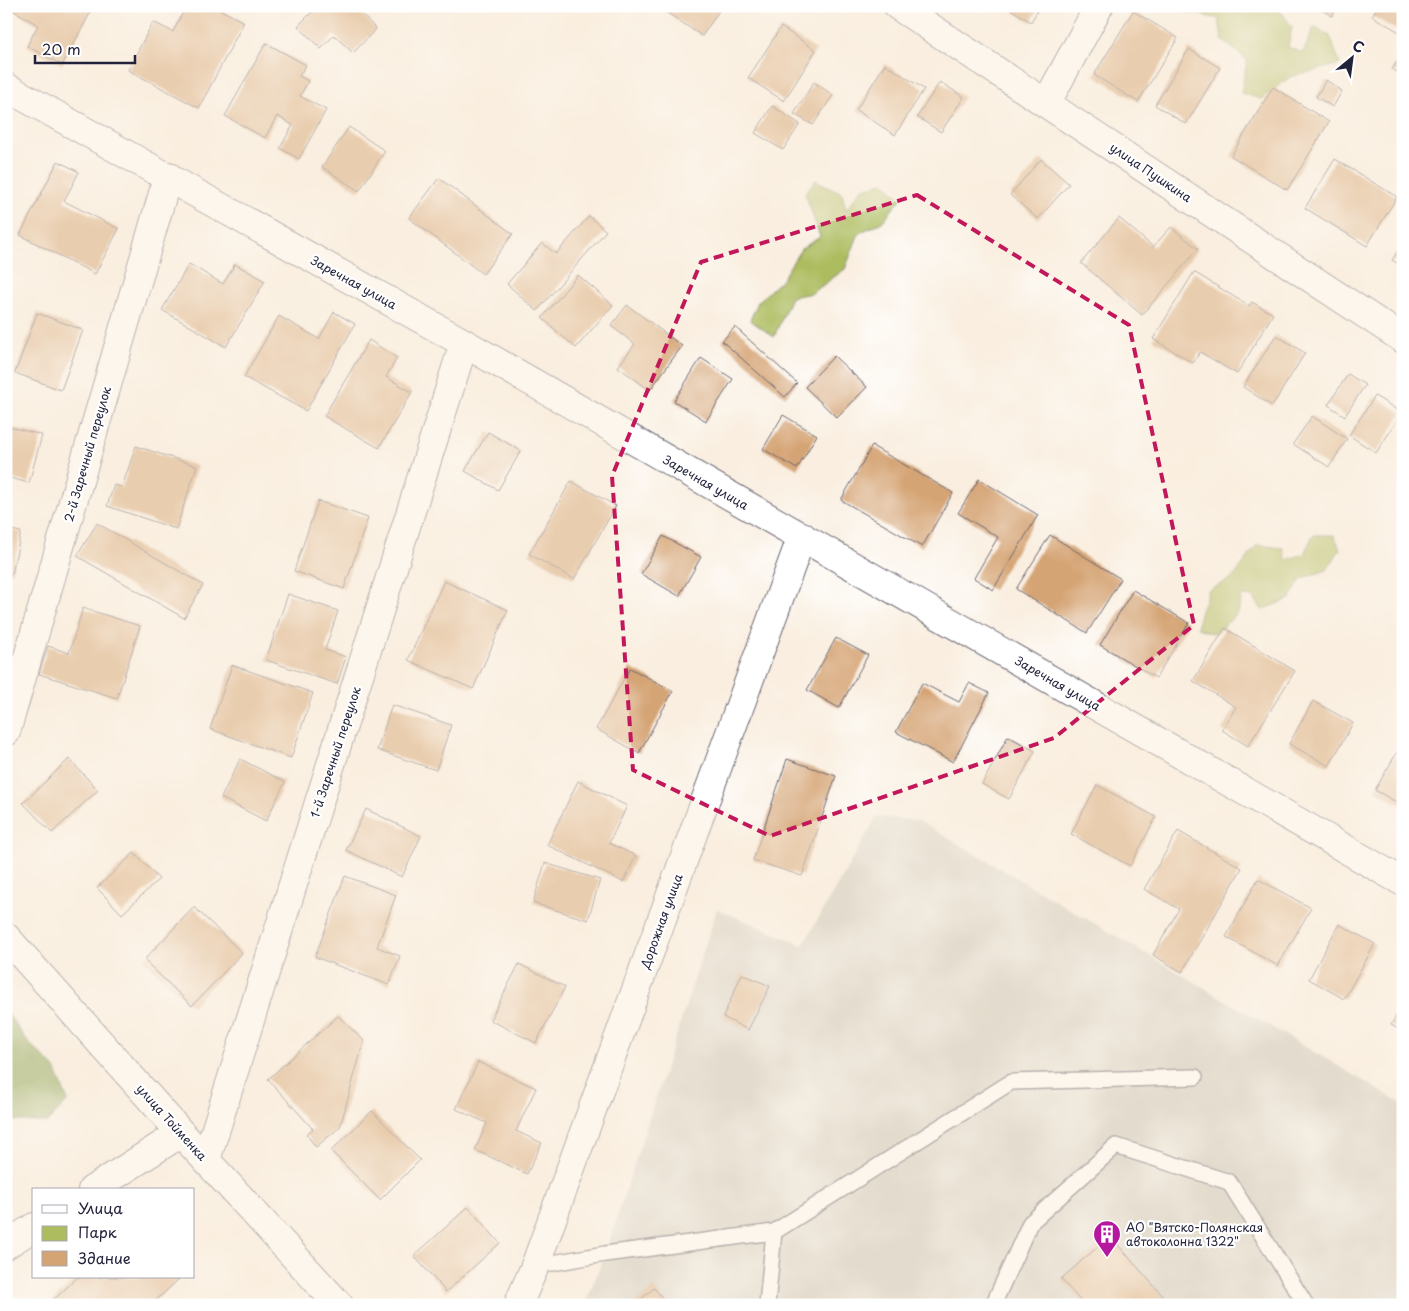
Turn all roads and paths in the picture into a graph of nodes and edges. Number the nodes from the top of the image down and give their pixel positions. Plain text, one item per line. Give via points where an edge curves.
1 (898, 6) edge
2 (1099, 6) edge
3 (6, 88) edge
4 (1047, 102) junction
5 (168, 176) junction
6 (1403, 339) edge
7 (464, 343) junction
8 (802, 536) junction
9 (6, 732) edge
10 (1403, 882) edge
11 (6, 937) edge
12 (1195, 1077) dead end
13 (181, 1133) junction
14 (206, 1160) junction
15 (95, 1188) edge
16 (32, 1228) edge
17 (774, 1232) junction
18 (6, 1245) edge
19 (535, 1266) junction
20 (339, 1305) edge
21 (518, 1305) edge
22 (767, 1305) edge
23 (993, 1305) edge
24 (1306, 1305) edge

1 - 4 street, улица Пушкина
2 - 4 street
3 - 5 street, Заречная улица
4 - 6 street, улица Пушкина
5 - 7 street, Заречная улица
5 - 9 street, 2-й Заречный переулок
7 - 8 street, Заречная улица
7 - 14 street, 1-й Заречный переулок
8 - 10 street, Заречная улица
8 - 19 street, Дорожная улица
11 - 13 street, улица Тойменка
12 - 17 lane via 1011,1082
13 - 14 street, улица Тойменка
13 - 15 street
14 - 20 street, улица Тойменка
16 - 18 street
17 - 19 lane
17 - 22 lane
19 - 21 street, Дорожная улица
23 - 24 lane via 1030,1223 1116,1146 1229,1182

